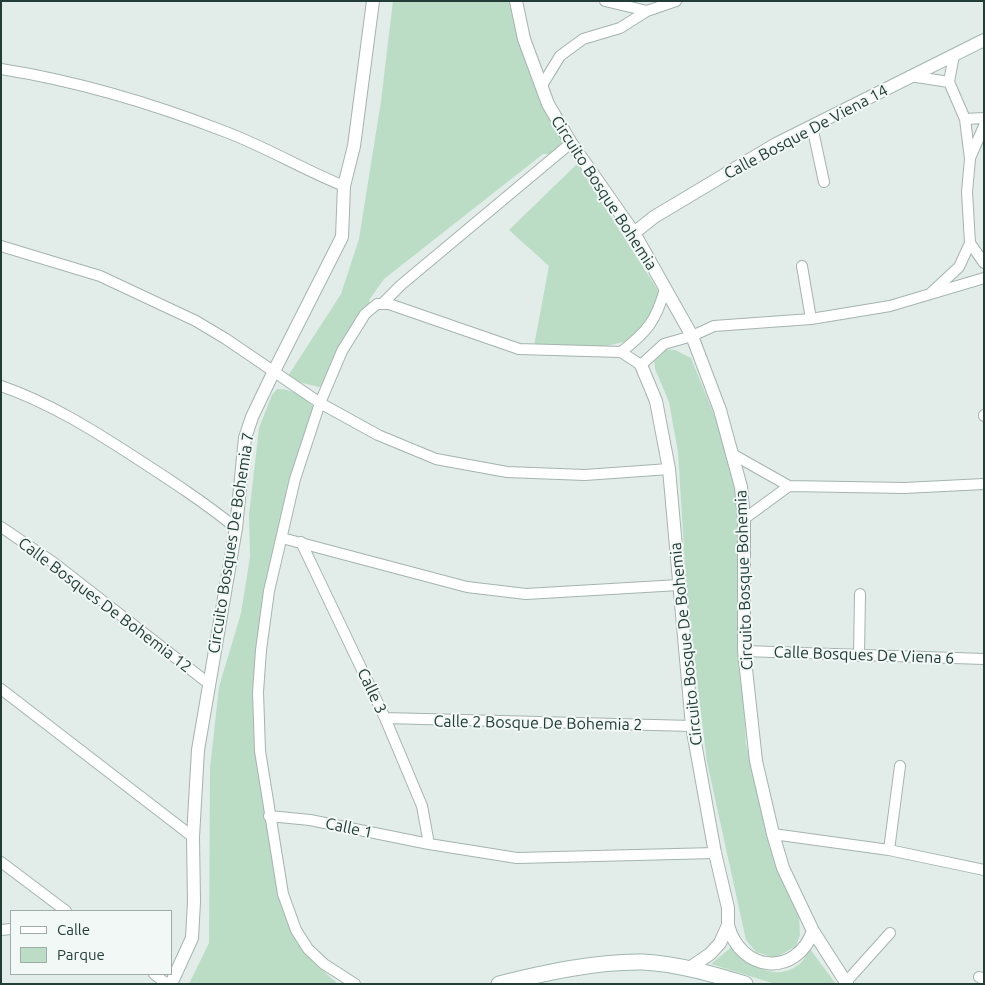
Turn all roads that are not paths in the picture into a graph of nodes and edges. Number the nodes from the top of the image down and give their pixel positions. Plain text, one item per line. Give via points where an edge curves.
1 (373, 1) edge
2 (516, 1) edge
3 (605, 1) edge
4 (676, 1) edge
5 (647, 11) junction
6 (984, 40) edge
7 (970, 47) junction
8 (984, 50) edge
9 (954, 55) junction
10 (1, 69) edge
11 (910, 76) junction
12 (949, 82) junction
13 (541, 87) junction
14 (966, 118) junction
15 (984, 118) edge
16 (812, 126) junction
17 (984, 126) edge
18 (571, 143) junction
19 (970, 159) junction
20 (824, 182) dead end
21 (344, 186) junction
22 (634, 233) junction
23 (970, 243) junction
24 (1, 246) edge
25 (984, 263) edge
26 (802, 266) dead end
27 (984, 278) edge
28 (665, 289) junction
29 (928, 295) junction
30 (382, 304) junction
31 (811, 319) junction
32 (692, 336) junction
33 (622, 352) junction
34 (641, 365) junction
35 (274, 371) junction
36 (1, 386) edge
37 (320, 403) junction
38 (734, 455) junction
39 (669, 468) junction
40 (984, 484) edge
41 (789, 486) junction
42 (744, 519) junction
43 (1, 527) edge
44 (236, 528) junction
45 (282, 538) junction
46 (301, 542) junction
47 (679, 585) junction
48 (860, 594) dead end
49 (744, 651) junction
50 (859, 656) junction
51 (984, 659) edge
52 (208, 684) junction
53 (1, 689) edge
54 (385, 718) junction
55 (692, 726) junction
56 (900, 766) dead end
57 (269, 816) junction
58 (773, 834) junction
59 (193, 837) junction
60 (429, 844) junction
61 (889, 850) junction
62 (715, 853) junction
63 (1, 862) edge
64 (984, 870) edge
65 (65, 910) edge
66 (728, 925) junction
67 (813, 931) junction
68 (890, 933) dead end
69 (688, 969) junction
70 (155, 975) edge
71 (549, 978) edge
72 (846, 983) edge
73 (167, 984) edge
74 (171, 984) edge
75 (355, 984) edge
76 (499, 984) edge
77 (745, 984) edge

1 - 21 street, Circuito Bosques De Bohemia 7 via 354,146
2 - 13 street via 524,39
3 - 5 street
4 - 5 street
5 - 13 street via 620,28 583,40 560,56
6 - 7 street, Calle Bosque De Viena 14
7 - 8 street
7 - 9 street, Calle Bosque De Viena 14
9 - 11 street, Calle Bosque De Viena 14
9 - 12 street
10 - 21 street via 140,102 227,132
11 - 12 street
11 - 16 street, Calle Bosque De Viena 14
12 - 14 street
13 - 18 street, Circuito Bosque Bohemia
14 - 15 street
14 - 19 street
16 - 20 street
16 - 22 street, Calle Bosque De Viena 14 via 654,217
17 - 19 street
18 - 22 street, Circuito Bosque Bohemia
18 - 30 street
19 - 23 street via 967,192
21 - 35 street, Circuito Bosques De Bohemia 7 via 342,237
22 - 28 street, Circuito Bosque Bohemia
23 - 25 street
23 - 29 street via 959,267
24 - 35 street via 109,280 196,321
26 - 31 street
27 - 29 street
28 - 32 street, Circuito Bosque Bohemia
28 - 33 street via 651,326
29 - 31 street via 890,306
30 - 33 street via 519,350
30 - 37 street via 371,307 356,327
31 - 32 street via 726,324 706,328
32 - 34 street via 664,344
32 - 38 street, Circuito Bosque Bohemia
33 - 34 street
34 - 39 street, Circuito Bosque De Bohemia via 656,401
35 - 37 street
35 - 44 street, Circuito Bosques De Bohemia 7 via 245,438
36 - 44 street via 35,398 98,433 213,509
37 - 39 street via 378,435 436,459 507,472 585,475
37 - 45 street via 295,479
38 - 41 street
38 - 42 street, Circuito Bosque Bohemia
39 - 47 street, Circuito Bosque De Bohemia
40 - 41 street via 904,488
41 - 42 street
42 - 49 street, Circuito Bosque Bohemia
43 - 52 street, Calle Bosques De Bohemia 12 via 54,563
44 - 52 street, Circuito Bosques De Bohemia 7
45 - 46 street
45 - 57 street via 269,591 258,692 260,751
46 - 47 street via 467,587 526,594
46 - 54 street, Calle 3
47 - 55 street, Circuito Bosque De Bohemia
48 - 50 street
49 - 50 street, Calle Bosques De Viena 6
49 - 58 street, Circuito Bosque Bohemia via 756,761
50 - 51 street, Calle Bosques De Viena 6
52 - 59 street, Circuito Bosques De Bohemia 7 via 198,750
53 - 59 street
54 - 55 street, Calle 2 Bosque De Bohemia 2
54 - 60 street, Calle 3 via 422,806
55 - 62 street, Circuito Bosque De Bohemia
56 - 61 street
57 - 60 street, Calle 1 via 310,820
57 - 75 street via 283,894 296,930 308,949 324,964
58 - 61 street
58 - 67 street, Circuito Bosque Bohemia via 784,868
59 - 74 street, Circuito Bosques De Bohemia 7 via 192,938
60 - 62 street, Calle 1 via 517,858
61 - 64 street
62 - 66 street, Circuito Bosque De Bohemia via 728,908
63 - 65 street
66 - 67 street via 739,950 762,963 789,960 801,952
66 - 69 street via 720,943
67 - 72 street, Circuito Bosque Bohemia
68 - 72 street
69 - 71 main road via 643,962
69 - 77 main road
70 - 73 street
71 - 76 main road

